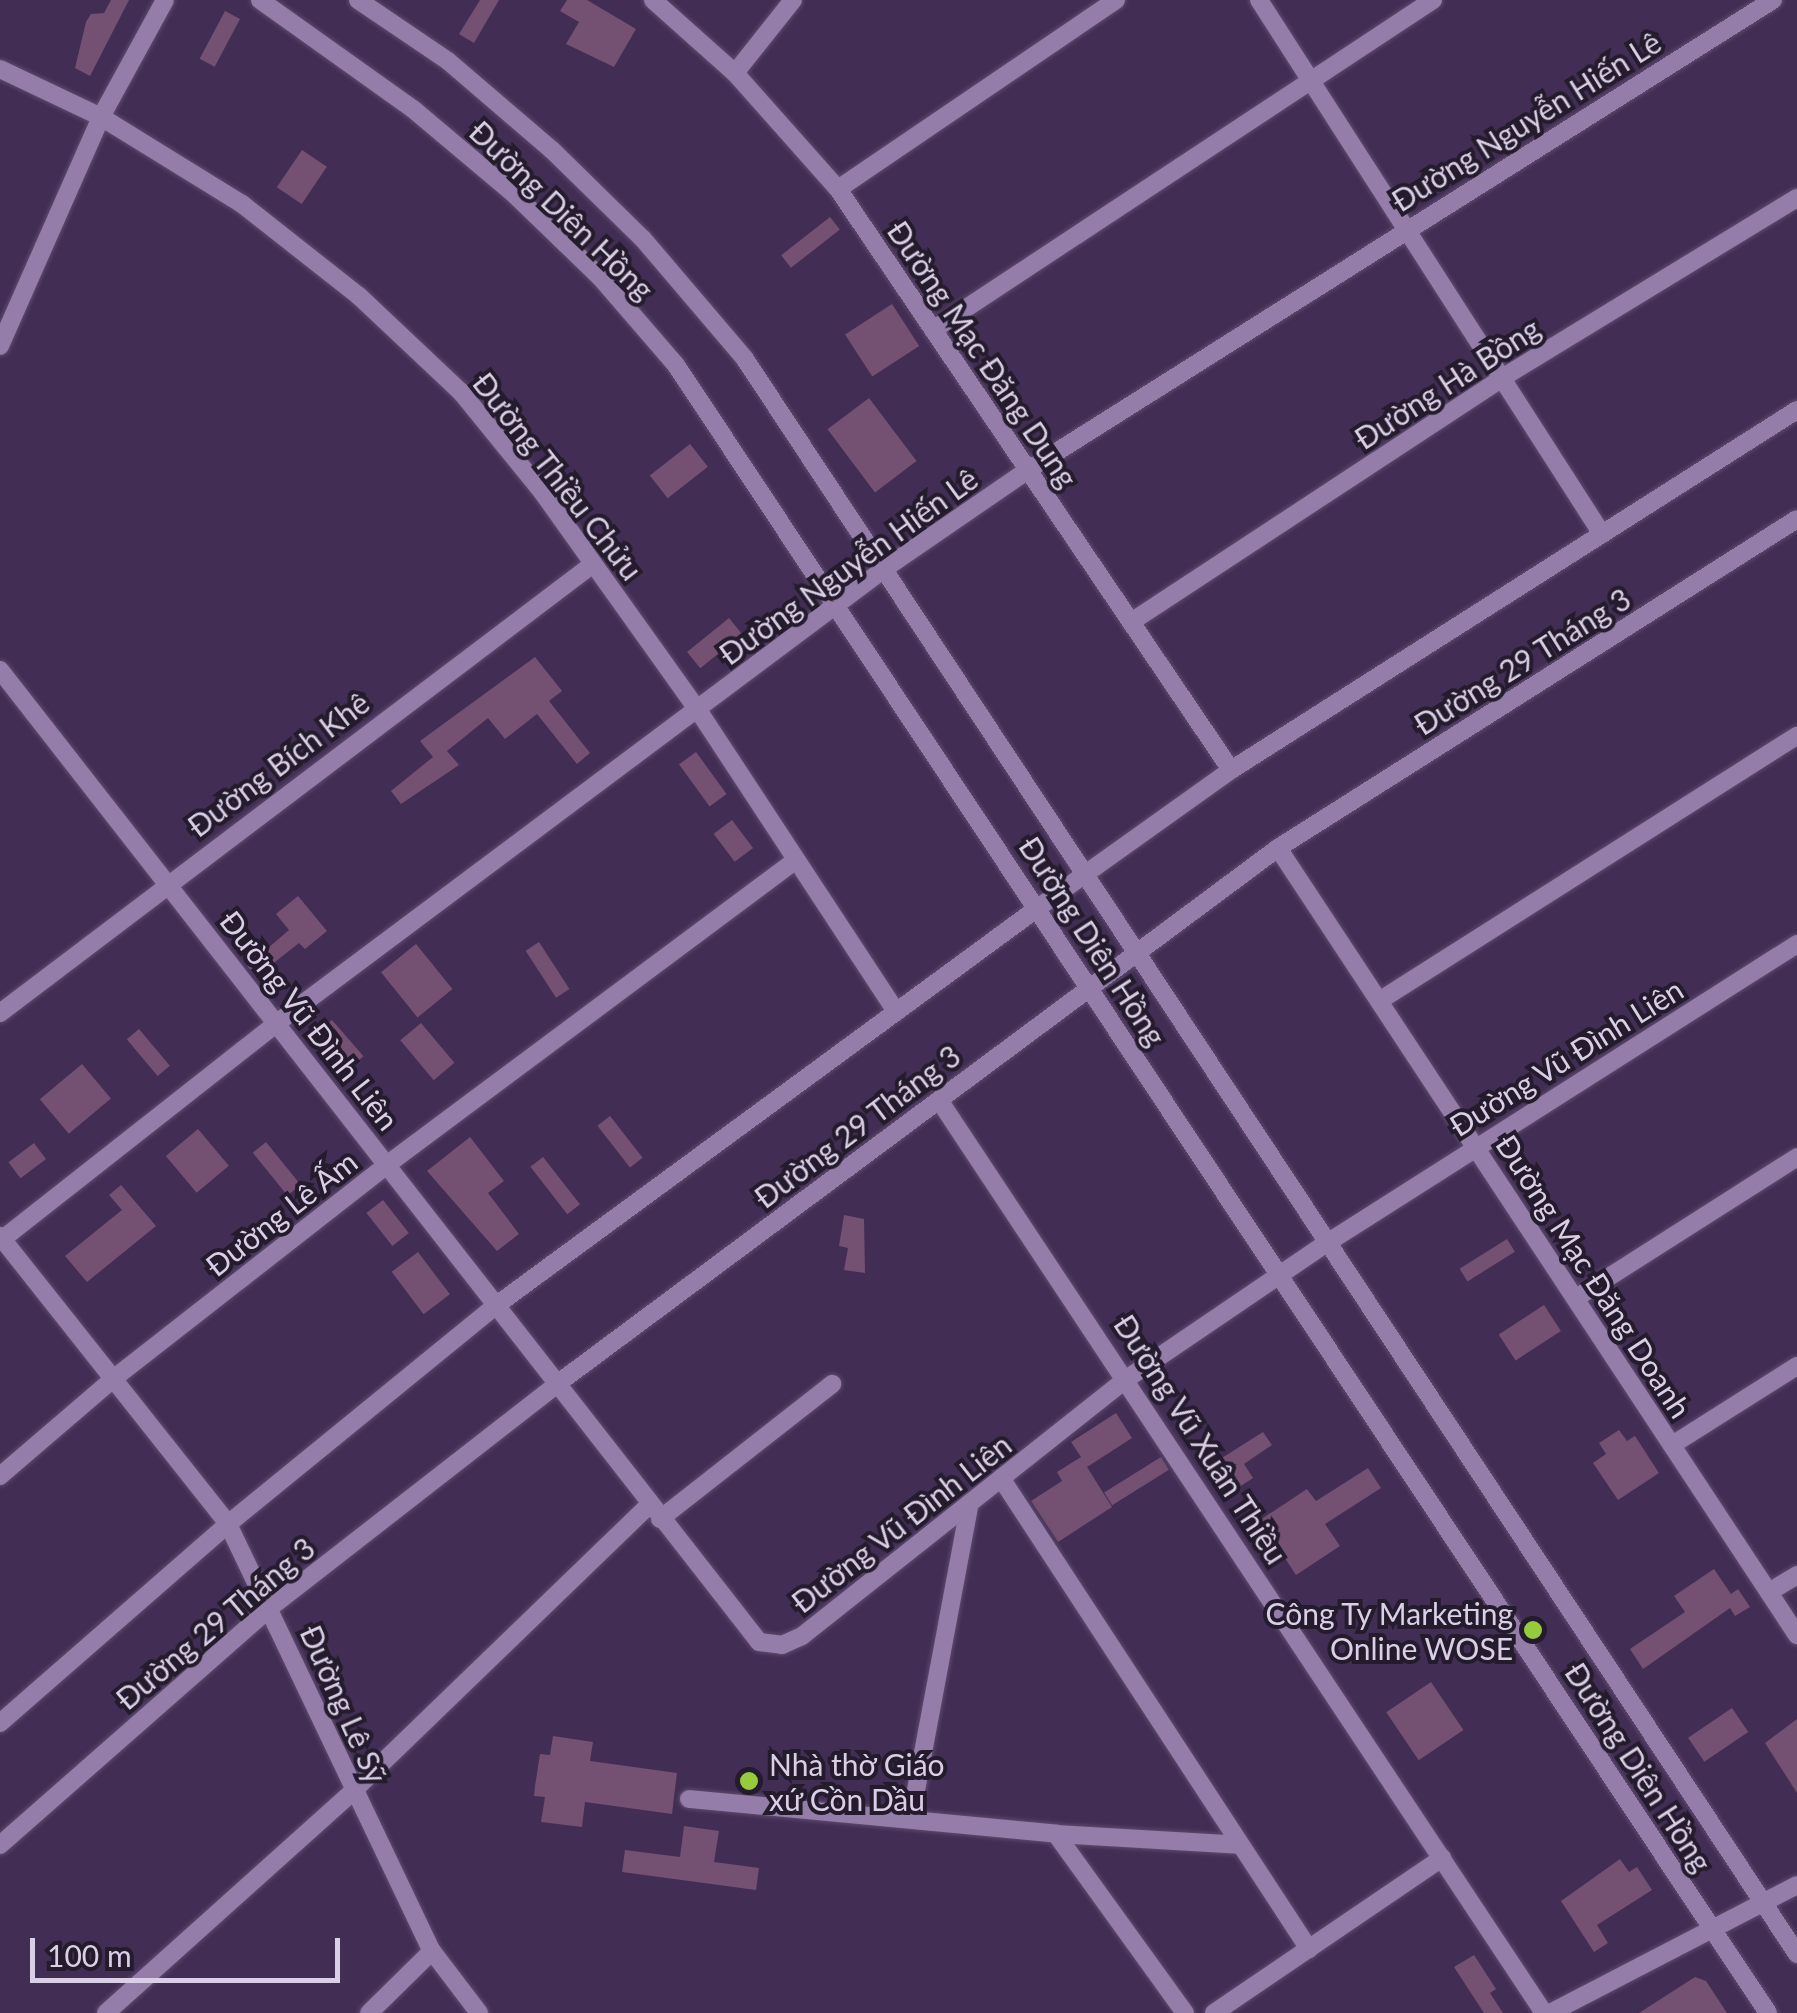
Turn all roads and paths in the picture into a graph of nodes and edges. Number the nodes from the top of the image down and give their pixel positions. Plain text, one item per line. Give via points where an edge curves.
1 (165, 0) edge
2 (260, 0) edge
3 (358, 0) edge
4 (653, 0) edge
5 (793, 0) edge
6 (1116, 0) edge
7 (1259, 0) edge
8 (1433, 0) edge
9 (1773, 0) edge
10 (0, 69) edge
11 (736, 72) junction
12 (1310, 79) junction
13 (101, 116) junction
14 (838, 190) junction
15 (1797, 198) edge
16 (1406, 228) junction
17 (934, 330) junction
18 (0, 346) edge
19 (1502, 378) junction
20 (1797, 410) edge
21 (1028, 470) junction
22 (1797, 519) edge
23 (1602, 534) junction
24 (594, 564) junction
25 (884, 569) junction
26 (839, 608) junction
27 (1131, 622) junction
28 (0, 670) edge
29 (698, 710) junction
30 (1797, 736) edge
31 (1231, 770) junction
32 (1278, 848) junction
33 (796, 860) junction
34 (1085, 874) junction
35 (166, 882) junction
36 (1039, 907) junction
37 (1797, 944) edge
38 (1137, 953) junction
39 (1090, 988) junction
40 (1380, 1001) junction
41 (896, 1012) junction
42 (0, 1013) edge
43 (277, 1023) junction
44 (939, 1100) junction
45 (1476, 1146) junction
46 (1797, 1157) edge
47 (388, 1164) junction
48 (1, 1239) edge
49 (1327, 1242) junction
50 (1280, 1274) junction
51 (1576, 1298) junction
52 (498, 1304) junction
53 (1797, 1366) edge
54 (113, 1378) junction
55 (1128, 1378) junction
56 (557, 1384) junction
57 (832, 1384) dead end
58 (1672, 1445) junction
59 (0, 1476) edge
60 (1001, 1478) junction
61 (970, 1503) junction
62 (655, 1512) junction
63 (228, 1524) junction
64 (1797, 1575) edge
65 (1769, 1592) junction
66 (271, 1608) junction
67 (1797, 1634) edge
68 (0, 1723) edge
69 (353, 1791) junction
70 (689, 1799) dead end
71 (911, 1818) junction
72 (1056, 1834) junction
73 (1238, 1845) junction
74 (0, 1846) edge
75 (1442, 1858) junction
76 (1797, 1885) edge
77 (1762, 1902) junction
78 (1713, 1930) junction
79 (1309, 1948) junction
80 (432, 1950) junction
81 (1797, 1954) edge
82 (106, 2013) edge
83 (369, 2013) edge
84 (479, 2013) edge
85 (1185, 2013) edge
86 (1214, 2013) edge
87 (1547, 2013) edge
88 (1768, 2013) edge

1 - 13 street
2 - 26 street, Đường Diên Hồng via 414,108 600,277 676,365
3 - 25 street, Đường Diên Hồng via 448,61 644,238 746,360
4 - 11 street, Đường Mạc Đăng Dung
5 - 11 street
6 - 14 street
7 - 12 street
8 - 12 street
9 - 16 street, Đường Nguyễn Hiến Lê
10 - 13 street, Đường Thiều Chửu
11 - 14 street, Đường Mạc Đăng Dung
12 - 16 street
12 - 17 street
13 - 18 street
13 - 24 street, Đường Thiều Chửu via 242,204 359,296 461,392
14 - 17 street, Đường Mạc Đăng Dung
15 - 19 street, Đường Hà Bồng
16 - 19 street
16 - 21 street, Đường Nguyễn Hiến Lê
17 - 21 street, Đường Mạc Đăng Dung
19 - 23 street
19 - 27 street, Đường Hà Bồng
20 - 23 street
21 - 25 street, Đường Nguyễn Hiến Lê
21 - 27 street, Đường Mạc Đăng Dung
22 - 32 street, Đường 29 Tháng 3
23 - 31 street
24 - 29 street, Đường Thiều Chửu
24 - 35 street, Đường Bích Khê
25 - 26 street, Đường Nguyễn Hiến Lê
25 - 34 street, Đường Diên Hồng
26 - 29 street, Đường Nguyễn Hiến Lê
26 - 36 street, Đường Diên Hồng
27 - 31 street, Đường Mạc Đăng Dung
28 - 35 street, Đường Vũ Đình Liên
29 - 33 street, Đường Thiều Chửu
29 - 43 street, Đường Nguyễn Hiến Lê
30 - 40 street
31 - 34 street
32 - 38 street, Đường 29 Tháng 3
32 - 40 street, Đường Mạc Đăng Doanh
33 - 41 street, Đường Thiều Chửu
33 - 47 street, Đường Lê Ấm
34 - 36 street
34 - 38 street, Đường Diên Hồng
35 - 42 street, Đường Bích Khê
35 - 43 street, Đường Vũ Đình Liên
36 - 39 street, Đường Diên Hồng
36 - 41 street
37 - 45 street, Đường Vũ Đình Liên
38 - 39 street, Đường 29 Tháng 3
38 - 49 street, Đường Diên Hồng
39 - 44 street, Đường 29 Tháng 3
39 - 50 street, Đường Diên Hồng
40 - 45 street, Đường Mạc Đăng Doanh
41 - 52 street
43 - 47 street, Đường Vũ Đình Liên
43 - 48 street, Đường Nguyễn Hiến Lê
44 - 55 street, Đường Vũ Xuân Thiều
44 - 56 street, Đường 29 Tháng 3
45 - 49 street, Đường Vũ Đình Liên
45 - 51 street, Đường Mạc Đăng Doanh
46 - 51 street
47 - 52 street, Đường Vũ Đình Liên
47 - 54 street, Đường Lê Ấm
48 - 54 street, Đường Lê Sỹ
49 - 50 street, Đường Vũ Đình Liên
49 - 77 street, Đường Diên Hồng
50 - 55 street, Đường Vũ Đình Liên
50 - 78 street, Đường Diên Hồng
51 - 58 street, Đường Mạc Đăng Doanh
52 - 56 street, Đường Vũ Đình Liên
52 - 63 street
53 - 58 street
54 - 59 street, Đường Lê Ấm
54 - 63 street, Đường Lê Sỹ
55 - 60 street, Đường Vũ Đình Liên
55 - 75 street, Đường Vũ Xuân Thiều
56 - 62 street, Đường Vũ Đình Liên
56 - 66 street, Đường 29 Tháng 3
57 - 62 street
58 - 65 street, Đường Mạc Đăng Doanh
60 - 61 street, Đường Vũ Đình Liên
60 - 73 street
61 - 62 street, Đường Vũ Đình Liên via 782,1645 760,1642 744,1628
61 - 71 street
62 - 69 street
63 - 66 street, Đường Lê Sỹ
63 - 68 street
64 - 65 street
65 - 67 street, Đường Mạc Đăng Doanh
66 - 69 street, Đường Lê Sỹ
66 - 74 street, Đường 29 Tháng 3
69 - 80 street, Đường Lê Sỹ
69 - 82 street
70 - 71 street
71 - 72 street
72 - 73 street
72 - 85 street
73 - 79 street
75 - 79 street
75 - 87 street, Đường Vũ Xuân Thiều
76 - 77 street
77 - 78 street
77 - 81 street, Đường Diên Hồng
78 - 87 street
78 - 88 street, Đường Diên Hồng
79 - 86 street
80 - 83 street
80 - 84 street, Đường Lê Sỹ

